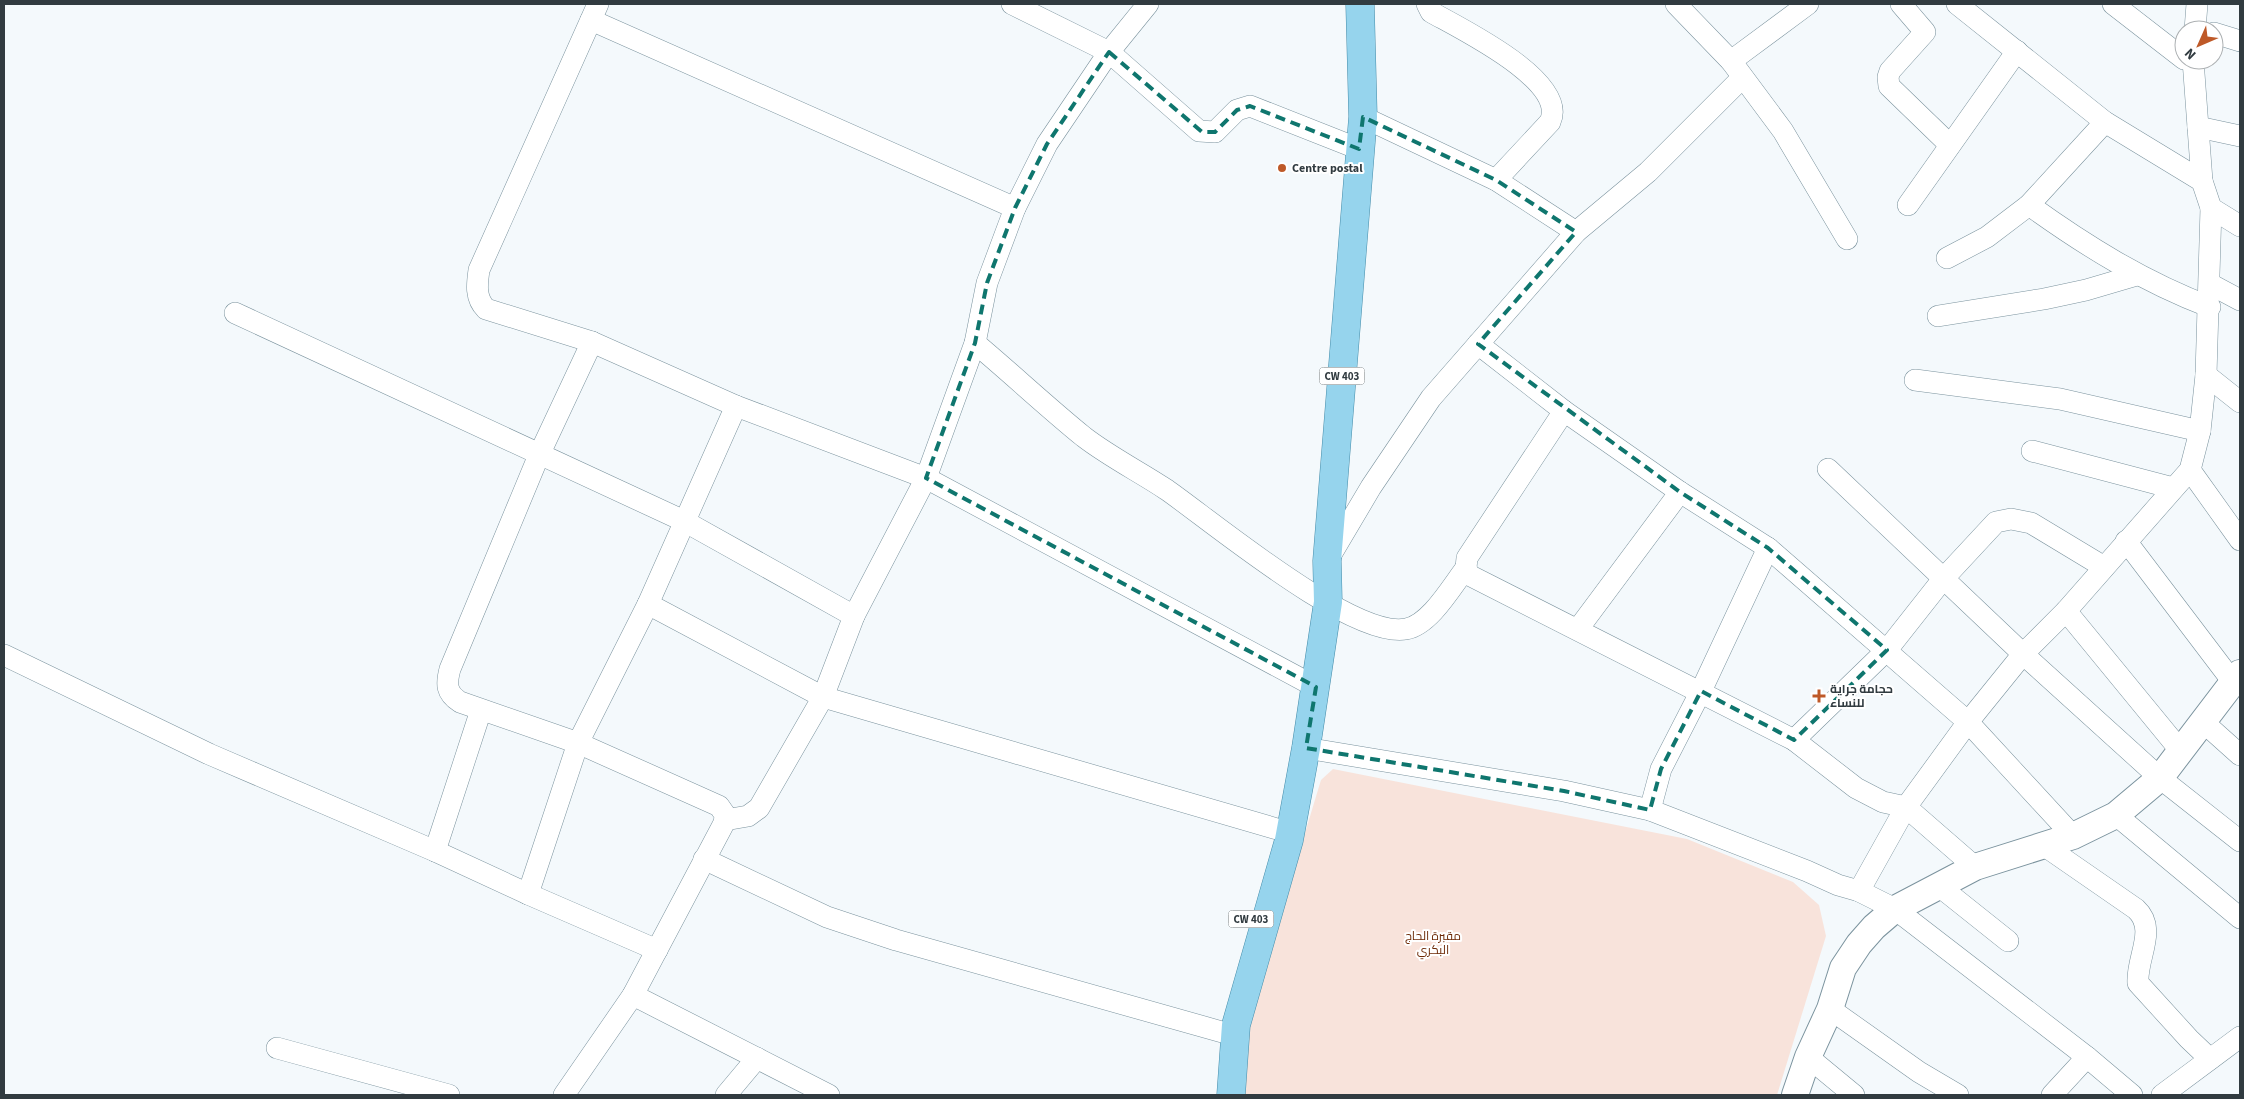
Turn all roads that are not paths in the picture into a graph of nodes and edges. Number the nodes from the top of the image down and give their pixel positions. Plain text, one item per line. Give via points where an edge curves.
1 (1012, 4) edge
2 (1148, 4) edge
3 (1360, 4) edge
4 (1427, 4) edge
5 (1676, 4) edge
6 (1808, 4) edge
7 (1901, 4) edge
8 (1957, 4) edge
9 (2113, 4) edge
10 (2197, 4) edge
11 (594, 12) edge
12 (2201, 20) edge
13 (2224, 36) edge
14 (2240, 41) edge
15 (2174, 50) edge
16 (2017, 51) junction
17 (1109, 52) junction
18 (1737, 70) junction
19 (2190, 70) edge
20 (1363, 118) junction
21 (2105, 122) junction
22 (2198, 127) junction
23 (2240, 136) edge
24 (1950, 145) junction
25 (1359, 149) junction
26 (1496, 180) junction
27 (2202, 181) junction
28 (1908, 205) dead end
29 (2030, 205) junction
30 (1015, 208) junction
31 (2211, 208) junction
32 (2240, 226) edge
33 (1576, 232) junction
34 (1847, 239) dead end
35 (1947, 258) dead end
36 (2137, 275) junction
37 (2210, 284) junction
38 (2240, 300) edge
39 (2210, 307) junction
40 (235, 313) dead end
41 (1938, 316) dead end
42 (592, 342) junction
43 (975, 343) junction
44 (1478, 344) junction
45 (2206, 374) junction
46 (1915, 380) dead end
47 (2240, 402) edge
48 (736, 406) junction
49 (1564, 411) junction
50 (2200, 431) junction
51 (2032, 451) dead end
52 (539, 454) junction
53 (1828, 468) dead end
54 (2190, 470) junction
55 (926, 478) junction
56 (2173, 488) junction
57 (1680, 492) junction
58 (684, 521) junction
59 (2240, 540) edge
60 (2126, 541) junction
61 (1768, 548) junction
62 (1327, 561) junction
63 (2104, 567) junction
64 (1466, 568) junction
65 (1943, 579) junction
66 (1328, 602) junction
67 (648, 604) junction
68 (2066, 611) junction
69 (854, 616) junction
70 (1578, 629) junction
71 (1888, 650) junction
72 (2023, 654) junction
73 (4, 655) edge
74 (2236, 677) edge
75 (1316, 687) junction
76 (1701, 691) junction
77 (823, 698) junction
78 (481, 710) junction
79 (2202, 721) junction
80 (1968, 722) junction
81 (1794, 740) junction
82 (578, 743) junction
83 (1306, 748) junction
84 (2180, 750) junction
85 (2240, 755) edge
86 (2160, 778) junction
87 (1906, 807) junction
88 (1650, 810) junction
89 (2116, 814) junction
90 (725, 820) junction
91 (1277, 830) junction
92 (2073, 836) junction
93 (2240, 842) edge
94 (2042, 844) junction
95 (435, 851) junction
96 (704, 859) junction
97 (1975, 867) junction
98 (1939, 886) junction
99 (1859, 891) junction
100 (528, 894) junction
101 (1895, 909) junction
102 (2240, 918) edge
103 (2008, 941) dead end
104 (657, 950) junction
105 (633, 996) junction
106 (1830, 1009) junction
107 (1222, 1032) junction
108 (2240, 1037) edge
109 (277, 1048) dead end
110 (1808, 1057) junction
111 (2087, 1057) junction
112 (757, 1058) junction
113 (2210, 1059) junction
114 (449, 1095) edge
115 (564, 1095) edge
116 (726, 1095) edge
117 (829, 1095) edge
118 (1220, 1095) edge
119 (1231, 1095) edge
120 (1795, 1095) edge
121 (1854, 1095) edge
122 (1958, 1095) edge
123 (2052, 1095) edge
124 (2132, 1095) edge
125 (2162, 1095) edge

1 - 17 street
2 - 17 street
3 - 20 main road, CW 403
4 - 26 street via 1432,12 1494,48 1527,72 1552,102 1550,122
5 - 18 street
6 - 18 street
7 - 24 street via 1925,34 1890,71 1889,86
8 - 16 street
9 - 15 street
10 - 12 street
11 - 30 street
11 - 42 street via 479,270 477,285 479,299 486,309
13 - 14 street
16 - 21 street
16 - 24 street
17 - 25 street via 1199,131 1215,132 1237,110 1250,106
17 - 30 street via 1047,144
18 - 33 street via 1648,172
18 - 34 street via 1783,131
19 - 22 street
20 - 25 main road, CW 403
20 - 26 street
21 - 27 street
21 - 29 street
22 - 23 street
22 - 27 street
24 - 28 street
25 - 62 main road, CW 403
26 - 33 street
27 - 31 street
29 - 35 street via 1987,236
29 - 36 street
30 - 43 street via 987,283
31 - 32 street
31 - 37 street
33 - 44 street
36 - 39 street
36 - 41 street via 2044,299
37 - 38 street
37 - 39 street
39 - 45 street
40 - 52 street
42 - 48 street
42 - 52 street
43 - 55 street
43 - 66 street via 1086,438 1156,483 1287,578
44 - 49 street
44 - 62 street via 1430,398
45 - 47 street
45 - 50 street
46 - 50 street via 2060,399
48 - 55 street
48 - 58 street
49 - 57 street
49 - 64 street via 1467,558
50 - 54 street
51 - 56 street
52 - 58 street
52 - 78 street via 446,682 452,697
53 - 65 street
54 - 56 street
54 - 59 street
55 - 69 street
55 - 75 street
56 - 60 street
57 - 61 street
57 - 70 street
58 - 67 street
58 - 69 street
60 - 63 street
60 - 74 street
61 - 71 street
61 - 76 street
62 - 66 main road, CW 403
63 - 65 street via 2031,523 2011,519 1996,522
63 - 68 street
64 - 66 street via 1431,613 1421,623 1406,629 1376,626
64 - 70 street via 1469,575
65 - 71 street
65 - 72 street
66 - 75 main road, CW 403
67 - 77 street
67 - 82 street
68 - 72 street
68 - 84 street
69 - 77 street
70 - 76 street
71 - 80 street
71 - 81 street
72 - 80 street
72 - 86 street
73 - 95 street via 209,754
74 - 79 street
75 - 83 main road, CW 403
76 - 81 street
76 - 88 street via 1661,769
77 - 90 street via 759,808 748,816
77 - 91 street
78 - 82 street
78 - 95 street
79 - 84 street
79 - 85 street
80 - 87 street
80 - 92 street
81 - 87 street via 1856,788 1883,802
82 - 90 street via 719,806 725,813
82 - 100 street
83 - 88 street via 1564,791
83 - 91 main road, CW 403
83 - 119 main road, CW 403 via 1289,840 1236,1025
84 - 86 street
86 - 89 street
86 - 93 street
87 - 97 street
87 - 99 street
88 - 99 street
89 - 92 street
89 - 102 street
90 - 96 street
91 - 107 main road, CW 403 via 1231,988
92 - 94 street
94 - 97 street
94 - 113 street via 2136,909 2144,918 2146,928 2138,984
95 - 100 street
96 - 104 street
96 - 107 street via 827,917 896,940
97 - 98 street
98 - 101 street
98 - 103 street
99 - 101 street
100 - 104 street
101 - 106 street via 1859,944 1843,968
101 - 111 street
104 - 105 street
105 - 112 street
105 - 115 street
106 - 110 street
106 - 122 street
107 - 118 main road, CW 403
108 - 113 street
109 - 114 street
110 - 120 street
110 - 121 street
111 - 123 street
111 - 124 street
112 - 116 street
112 - 117 street
113 - 125 street

